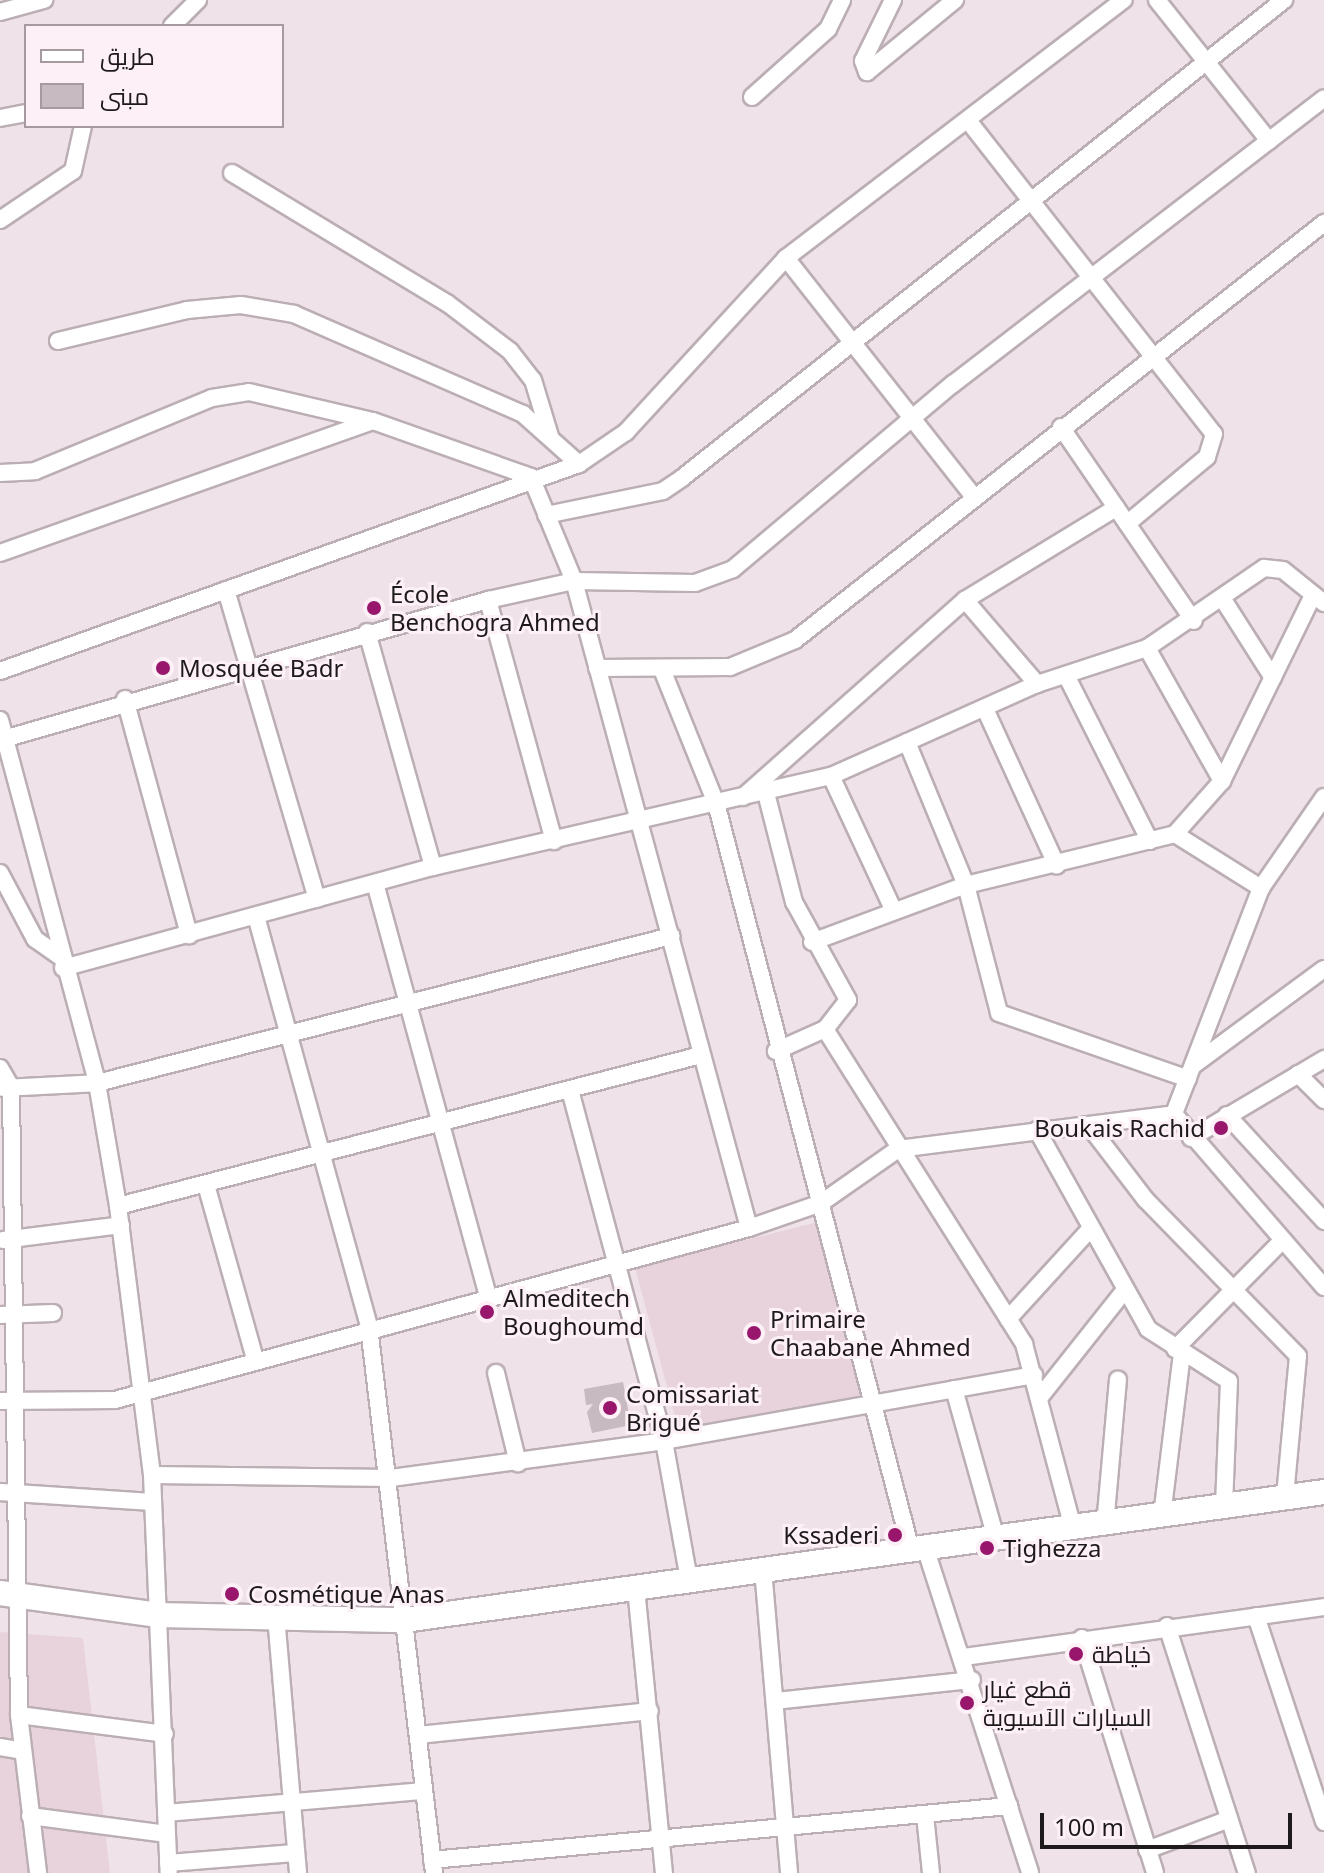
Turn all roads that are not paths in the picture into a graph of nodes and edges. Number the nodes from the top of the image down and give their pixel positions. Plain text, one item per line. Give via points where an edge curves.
1 (44, 0) edge
2 (198, 0) edge
3 (842, 0) edge
4 (893, 0) edge
5 (955, 0) edge
6 (1124, 0) edge
7 (1157, 0) edge
8 (1284, 0) edge
9 (0, 12) edge
10 (174, 24) edge
11 (1208, 63) junction
12 (752, 97) dead end
13 (1324, 98) edge
14 (24, 113) edge
15 (0, 118) edge
16 (970, 123) junction
17 (83, 128) edge
18 (1269, 141) junction
19 (232, 173) dead end
20 (1030, 201) junction
21 (0, 220) edge
22 (1324, 223) edge
23 (786, 258) junction
24 (1086, 279) junction
25 (58, 341) dead end
26 (846, 342) junction
27 (1153, 356) junction
28 (373, 421) junction
29 (909, 421) junction
30 (1061, 427) junction
31 (550, 437) junction
32 (579, 464) junction
33 (35, 471) junction
34 (0, 473) edge
35 (531, 477) junction
36 (0, 483) edge
37 (974, 497) junction
38 (1116, 508) junction
39 (546, 515) junction
40 (1127, 524) junction
41 (0, 553) edge
42 (574, 581) junction
43 (226, 590) junction
44 (488, 600) junction
45 (965, 600) junction
46 (1318, 600) edge
47 (1224, 601) junction
48 (1194, 621) junction
49 (367, 632) junction
50 (1147, 648) junction
51 (247, 665) junction
52 (597, 668) junction
53 (0, 671) edge
54 (663, 672) junction
55 (1066, 675) junction
56 (1273, 678) junction
57 (1037, 684) junction
58 (125, 699) junction
59 (986, 711) junction
60 (0, 720) edge
61 (2, 739) edge
62 (907, 742) junction
63 (831, 776) junction
64 (1222, 781) junction
65 (766, 793) junction
66 (1324, 797) edge
67 (742, 798) junction
68 (716, 803) junction
69 (641, 819) junction
70 (1175, 834) junction
71 (554, 841) junction
72 (1150, 841) junction
73 (1057, 866) junction
74 (433, 867) junction
75 (0, 873) edge
76 (375, 883) junction
77 (966, 885) junction
78 (1261, 888) junction
79 (317, 899) junction
80 (894, 911) junction
81 (256, 916) junction
82 (189, 935) junction
83 (671, 936) junction
84 (812, 942) junction
85 (62, 963) junction
86 (1324, 969) edge
87 (409, 1004) junction
88 (825, 1029) junction
89 (292, 1036) junction
90 (776, 1051) junction
91 (701, 1055) junction
92 (1324, 1059) edge
93 (0, 1068) edge
94 (1192, 1071) junction
95 (1298, 1074) junction
96 (97, 1083) junction
97 (6, 1087) edge
98 (570, 1090) junction
99 (1324, 1100) edge
100 (1174, 1114) junction
101 (1227, 1115) junction
102 (442, 1125) junction
103 (1090, 1127) junction
104 (1037, 1130) junction
105 (1191, 1138) junction
106 (898, 1149) junction
107 (323, 1155) junction
108 (6, 1160) edge
109 (207, 1188) junction
110 (821, 1203) junction
111 (118, 1206) junction
112 (1324, 1221) edge
113 (121, 1225) junction
114 (749, 1228) junction
115 (1091, 1228) junction
116 (6, 1239) edge
117 (1283, 1240) junction
118 (618, 1262) junction
119 (1324, 1287) edge
120 (1124, 1291) junction
121 (1229, 1292) junction
122 (488, 1296) junction
123 (53, 1313) dead end
124 (7, 1315) edge
125 (1008, 1319) junction
126 (369, 1327) junction
127 (1179, 1352) junction
128 (255, 1359) junction
129 (496, 1373) dead end
130 (1034, 1375) junction
131 (1118, 1380) dead end
132 (954, 1389) junction
133 (141, 1393) junction
134 (1040, 1397) junction
135 (6, 1401) edge
136 (874, 1404) junction
137 (664, 1441) junction
138 (518, 1463) junction
139 (152, 1475) junction
140 (391, 1478) junction
141 (6, 1492) edge
142 (1324, 1492) edge
143 (1285, 1497) junction
144 (152, 1502) junction
145 (1224, 1508) junction
146 (1162, 1516) junction
147 (1105, 1525) junction
148 (1073, 1528) junction
149 (996, 1538) junction
150 (918, 1548) junction
151 (763, 1569) junction
152 (689, 1580) junction
153 (636, 1588) junction
154 (7, 1593) edge
155 (1324, 1607) edge
156 (158, 1615) junction
157 (276, 1616) junction
158 (1256, 1616) junction
159 (404, 1620) junction
160 (1167, 1626) junction
161 (1082, 1638) junction
162 (964, 1657) junction
163 (972, 1680) junction
164 (775, 1701) junction
165 (650, 1711) junction
166 (19, 1715) junction
167 (165, 1734) junction
168 (419, 1735) junction
169 (0, 1747) edge
170 (23, 1751) junction
171 (1319, 1790) edge
172 (424, 1791) junction
173 (289, 1806) junction
174 (1009, 1806) junction
175 (166, 1813) junction
176 (925, 1815) junction
177 (30, 1816) junction
178 (1229, 1819) junction
179 (1324, 1822) edge
180 (785, 1827) junction
181 (167, 1834) junction
182 (660, 1837) junction
183 (1147, 1850) junction
184 (295, 1853) junction
185 (433, 1866) edge
186 (169, 1868) edge
187 (38, 1873) edge
188 (298, 1873) edge
189 (664, 1873) edge
190 (789, 1873) edge
191 (931, 1873) edge
192 (1030, 1873) edge
193 (1155, 1873) edge
194 (1247, 1873) edge

1 - 9 street
2 - 10 street
3 - 12 street via 828,29
4 - 5 street via 863,61 867,72
6 - 16 street
7 - 11 street
8 - 11 street
11 - 18 street
11 - 20 street
13 - 18 street
14 - 15 street
16 - 20 street
16 - 23 street
17 - 21 street via 73,171
18 - 24 street
19 - 31 street via 447,303 510,351 533,380
20 - 24 street
20 - 26 street
22 - 27 street
23 - 26 street
23 - 32 street via 626,432
24 - 27 street
24 - 29 street
25 - 31 street via 187,310 241,305 294,314 523,414
26 - 29 street
26 - 39 street via 663,491
27 - 30 street
27 - 40 street via 1207,421 1214,447
28 - 33 street via 249,392 200,403
28 - 35 street
28 - 41 street
29 - 37 street
29 - 42 street via 733,569 695,583
30 - 37 street
30 - 38 street
31 - 32 street
32 - 35 street
33 - 34 street
33 - 36 street
35 - 39 street
35 - 43 street
37 - 54 street via 795,640 730,667
38 - 40 street
38 - 45 street
39 - 42 street
40 - 48 street
42 - 44 street
42 - 52 street
43 - 51 street
43 - 53 street
44 - 49 street
44 - 71 street
45 - 57 street
45 - 67 street
46 - 47 street via 1274,566
46 - 56 street
47 - 48 street
47 - 56 street
48 - 50 street
49 - 51 street
49 - 74 street
50 - 55 street
50 - 64 street
51 - 58 street
51 - 79 street
52 - 54 street
52 - 69 street
54 - 68 street
55 - 57 street
55 - 72 street
56 - 64 street
57 - 59 street
58 - 61 street
58 - 82 street
59 - 62 street
59 - 73 street
60 - 61 street
61 - 85 street
62 - 63 street
62 - 77 street
63 - 65 street
63 - 80 street
64 - 70 street
65 - 67 street
65 - 84 street via 794,902
66 - 78 street
67 - 68 street
68 - 69 street
68 - 90 street
69 - 71 street
69 - 83 street
70 - 72 street
70 - 78 street
71 - 74 street
72 - 73 street
73 - 77 street
74 - 76 street
75 - 85 street via 35,939
76 - 79 street
76 - 87 street
77 - 80 street
77 - 94 street via 999,1013
78 - 94 street
79 - 81 street
80 - 84 street
81 - 82 street
81 - 89 street
82 - 85 street
83 - 87 street
83 - 91 street
84 - 88 street via 848,1000
85 - 96 street
86 - 94 street
87 - 89 street
87 - 102 street
88 - 90 street
88 - 106 street
89 - 96 street
89 - 107 street
90 - 110 street
91 - 98 street
91 - 114 street
92 - 95 street
93 - 97 street
94 - 100 street
95 - 99 street
95 - 101 street
96 - 97 street
96 - 111 street
97 - 108 street
98 - 102 street
98 - 118 street
100 - 103 street
100 - 105 street
101 - 105 street
101 - 112 street
102 - 107 street
102 - 122 street
103 - 104 street
103 - 121 street
104 - 106 street
104 - 115 street
105 - 117 street
106 - 110 street
106 - 125 street
107 - 109 street
107 - 126 street
108 - 116 street
109 - 111 street
109 - 128 street
110 - 114 street
110 - 136 street
111 - 113 street
113 - 116 street
113 - 133 street
114 - 118 street
115 - 120 street
115 - 125 street
116 - 124 street
117 - 119 street
117 - 121 street
118 - 122 street
118 - 137 street
120 - 127 street via 1148,1329
120 - 134 street
121 - 127 street
121 - 143 street via 1298,1356
122 - 126 street
123 - 124 street
124 - 135 street
125 - 130 street
126 - 128 street
126 - 140 street
127 - 145 street via 1224,1376 1231,1387
127 - 146 street
128 - 133 street
129 - 138 street
130 - 132 street
130 - 134 street
131 - 147 street
132 - 136 street
132 - 149 street
133 - 135 street
133 - 139 street
134 - 148 street
135 - 141 street
136 - 137 street
136 - 150 street
137 - 138 street
137 - 152 street
138 - 140 street
139 - 140 street
139 - 144 street
140 - 159 street
141 - 144 street
141 - 154 street
142 - 143 street
143 - 145 street
144 - 156 street
145 - 146 street
146 - 147 street
147 - 148 street
148 - 149 street
149 - 150 street
150 - 151 street
150 - 162 street
151 - 152 street
151 - 164 street
152 - 153 street
153 - 159 street
153 - 165 street
154 - 156 street
154 - 166 street
155 - 158 street
156 - 157 street
156 - 167 street
157 - 159 street
157 - 173 street
158 - 160 street
158 - 171 street
159 - 168 street
160 - 161 street
160 - 178 street
161 - 162 street
161 - 183 street
162 - 163 street
163 - 164 street
163 - 174 street
164 - 180 street
165 - 168 street
165 - 182 street
166 - 167 street
166 - 170 street
167 - 175 street
168 - 172 street
169 - 170 street
170 - 177 street
171 - 179 street
172 - 173 street
172 - 185 street
173 - 175 street
173 - 184 street
174 - 176 street
174 - 192 street
175 - 181 street
176 - 180 street
176 - 191 street
177 - 181 street
177 - 187 street
178 - 183 street
178 - 194 street
180 - 182 street
180 - 190 street
181 - 186 street
182 - 185 street
182 - 189 street
183 - 193 street
184 - 186 street
184 - 188 street

